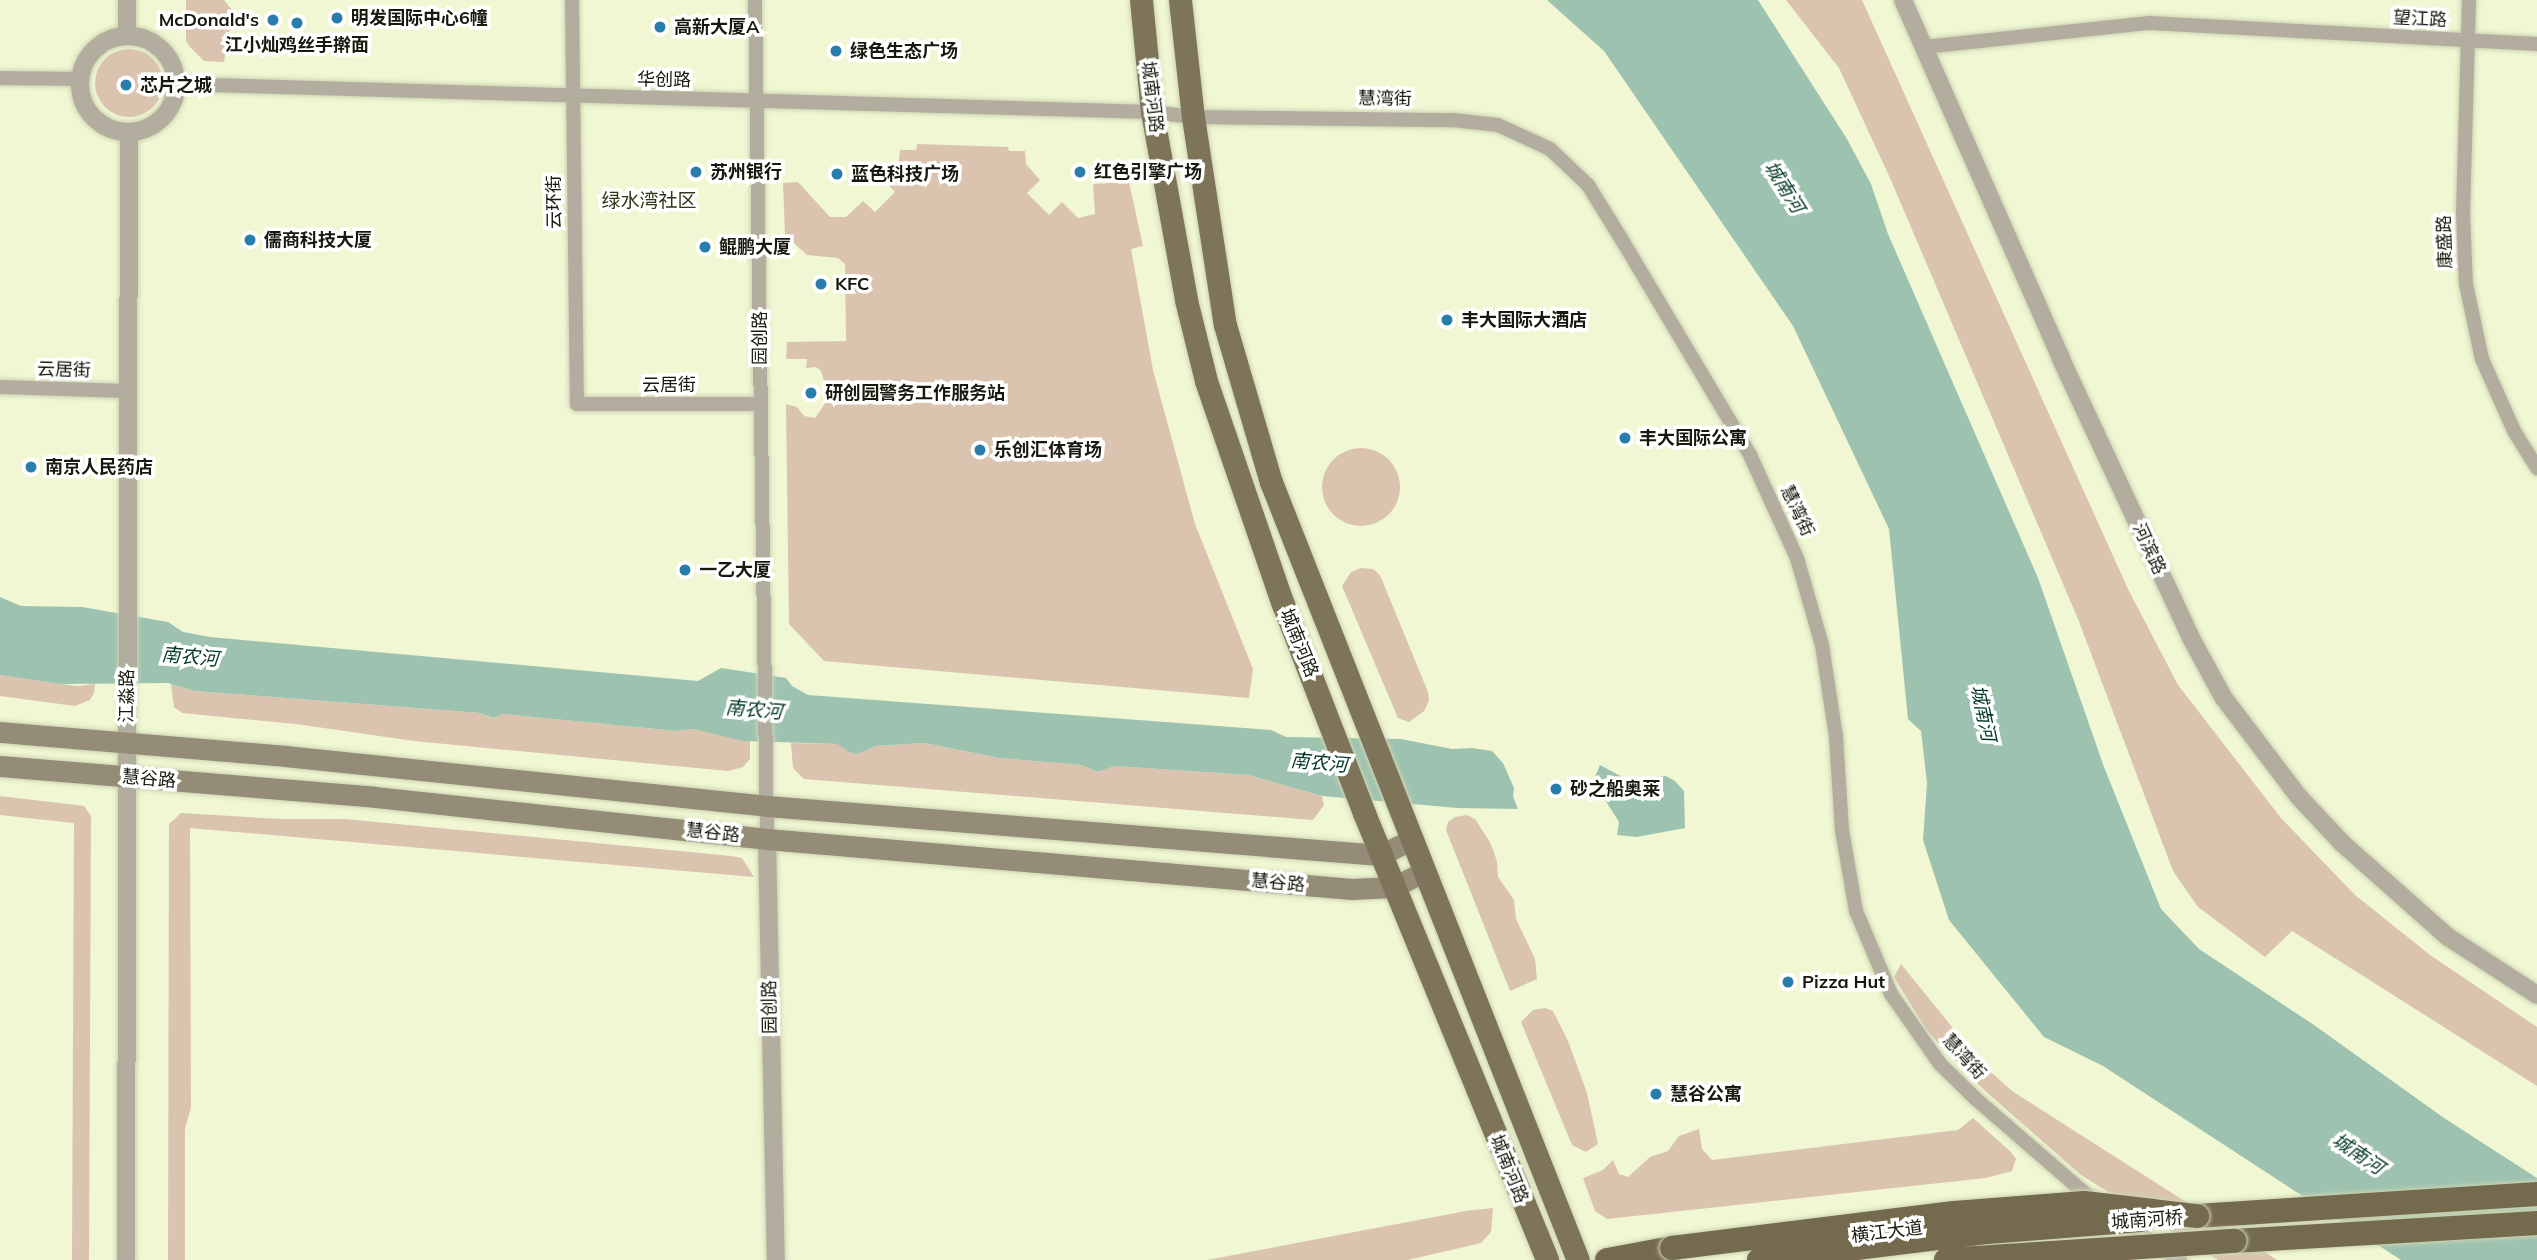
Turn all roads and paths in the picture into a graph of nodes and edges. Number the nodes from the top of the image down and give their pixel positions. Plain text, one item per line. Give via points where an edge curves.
1 (127, 0) edge
2 (572, 0) edge
3 (755, 0) edge
4 (1141, 0) edge
5 (1180, 0) edge
6 (1903, 0) edge
7 (2469, 0) edge
8 (127, 36) junction
9 (2468, 41) junction
10 (2537, 44) edge
11 (1924, 47) junction
12 (0, 78) edge
13 (80, 79) junction
14 (176, 84) junction
15 (574, 98) junction
16 (757, 102) junction
17 (1152, 113) junction
18 (1193, 117) junction
19 (129, 133) junction
20 (0, 387) edge
21 (126, 391) junction
22 (578, 404) joint
23 (760, 404) junction
24 (2537, 468) edge
25 (0, 732) edge
26 (125, 743) junction
27 (0, 766) edge
28 (126, 777) junction
29 (767, 806) junction
30 (767, 839) junction
31 (1411, 840) junction
32 (1380, 855) junction
33 (1424, 872) junction
34 (1393, 887) junction
35 (2537, 995) edge
36 (2537, 1194) edge
37 (2107, 1212) junction
38 (2197, 1216) junction
39 (2537, 1223) edge
40 (2234, 1241) junction
41 (2163, 1250) junction
42 (1670, 1254) edge
43 (126, 1260) edge
44 (776, 1260) edge
45 (1547, 1260) edge
46 (1578, 1260) edge
47 (1607, 1260) edge
48 (1759, 1260) edge
49 (1946, 1260) edge
50 (2062, 1260) edge
51 (2128, 1260) edge
52 (2180, 1260) edge

1 - 8 street
2 - 15 street, 云环街
3 - 16 street, 园创路
4 - 17 main road, 城南河路
5 - 18 main road, 城南河路
6 - 11 street, 河滨路
7 - 9 street, 康盛路
8 - 13 street via 109,39 96,48 85,61
8 - 14 street via 153,43 164,52 173,65
9 - 10 street, 望江路
9 - 11 street, 望江路 via 2150,23
9 - 24 street, 康盛路 via 2463,213 2466,284 2482,359 2514,432
11 - 35 street, 河滨路 via 2060,359 2222,696 2291,788 2342,843 2448,937
12 - 13 street
13 - 19 street via 86,109 97,122
14 - 15 street, 华创路
14 - 19 street via 169,110 160,121
15 - 16 street, 华创路
15 - 22 street, 云环街
16 - 17 street, 华创路
16 - 23 street, 园创路
17 - 18 street, 慧湾街
17 - 32 main road, 城南河路 via 1186,300 1206,381 1283,604
18 - 31 main road, 城南河路 via 1212,255 1242,387 1293,543
18 - 37 street, 慧湾街 via 1391,118 1498,125 1550,149 1588,186 1750,455 1797,558 1822,645 1836,737 1842,830 1856,911 1891,994 1949,1073
19 - 21 street, 江淼路
20 - 21 street, 云居街
21 - 26 street, 江淼路
22 - 23 street, 云居街
23 - 29 street, 园创路
25 - 26 main road, 慧谷路
26 - 28 street, 江淼路
26 - 29 main road, 慧谷路
27 - 28 main road, 慧谷路
28 - 30 main road, 慧谷路 via 375,797
28 - 43 street, 江淼路
29 - 30 street, 园创路
29 - 32 main road, 慧谷路
30 - 34 main road, 慧谷路 via 1352,889
30 - 44 street, 园创路
31 - 32 main road
31 - 33 main road, 城南河路
32 - 34 main road, 城南河路
33 - 34 main road, 慧谷路
33 - 46 main road, 城南河路
34 - 45 main road, 城南河路
36 - 38 highway, 城南河桥
37 - 41 street, 慧湾街
37 - 42 street, 横江大道
38 - 42 highway, bridge via 2084,1203 1954,1213
38 - 48 highway, 城南河桥, bridge via 1988,1232
39 - 40 highway, 城南河桥
40 - 49 highway, 城南河桥, bridge
40 - 51 highway, bridge
41 - 50 street
41 - 52 street, 慧湾街
42 - 47 highway

